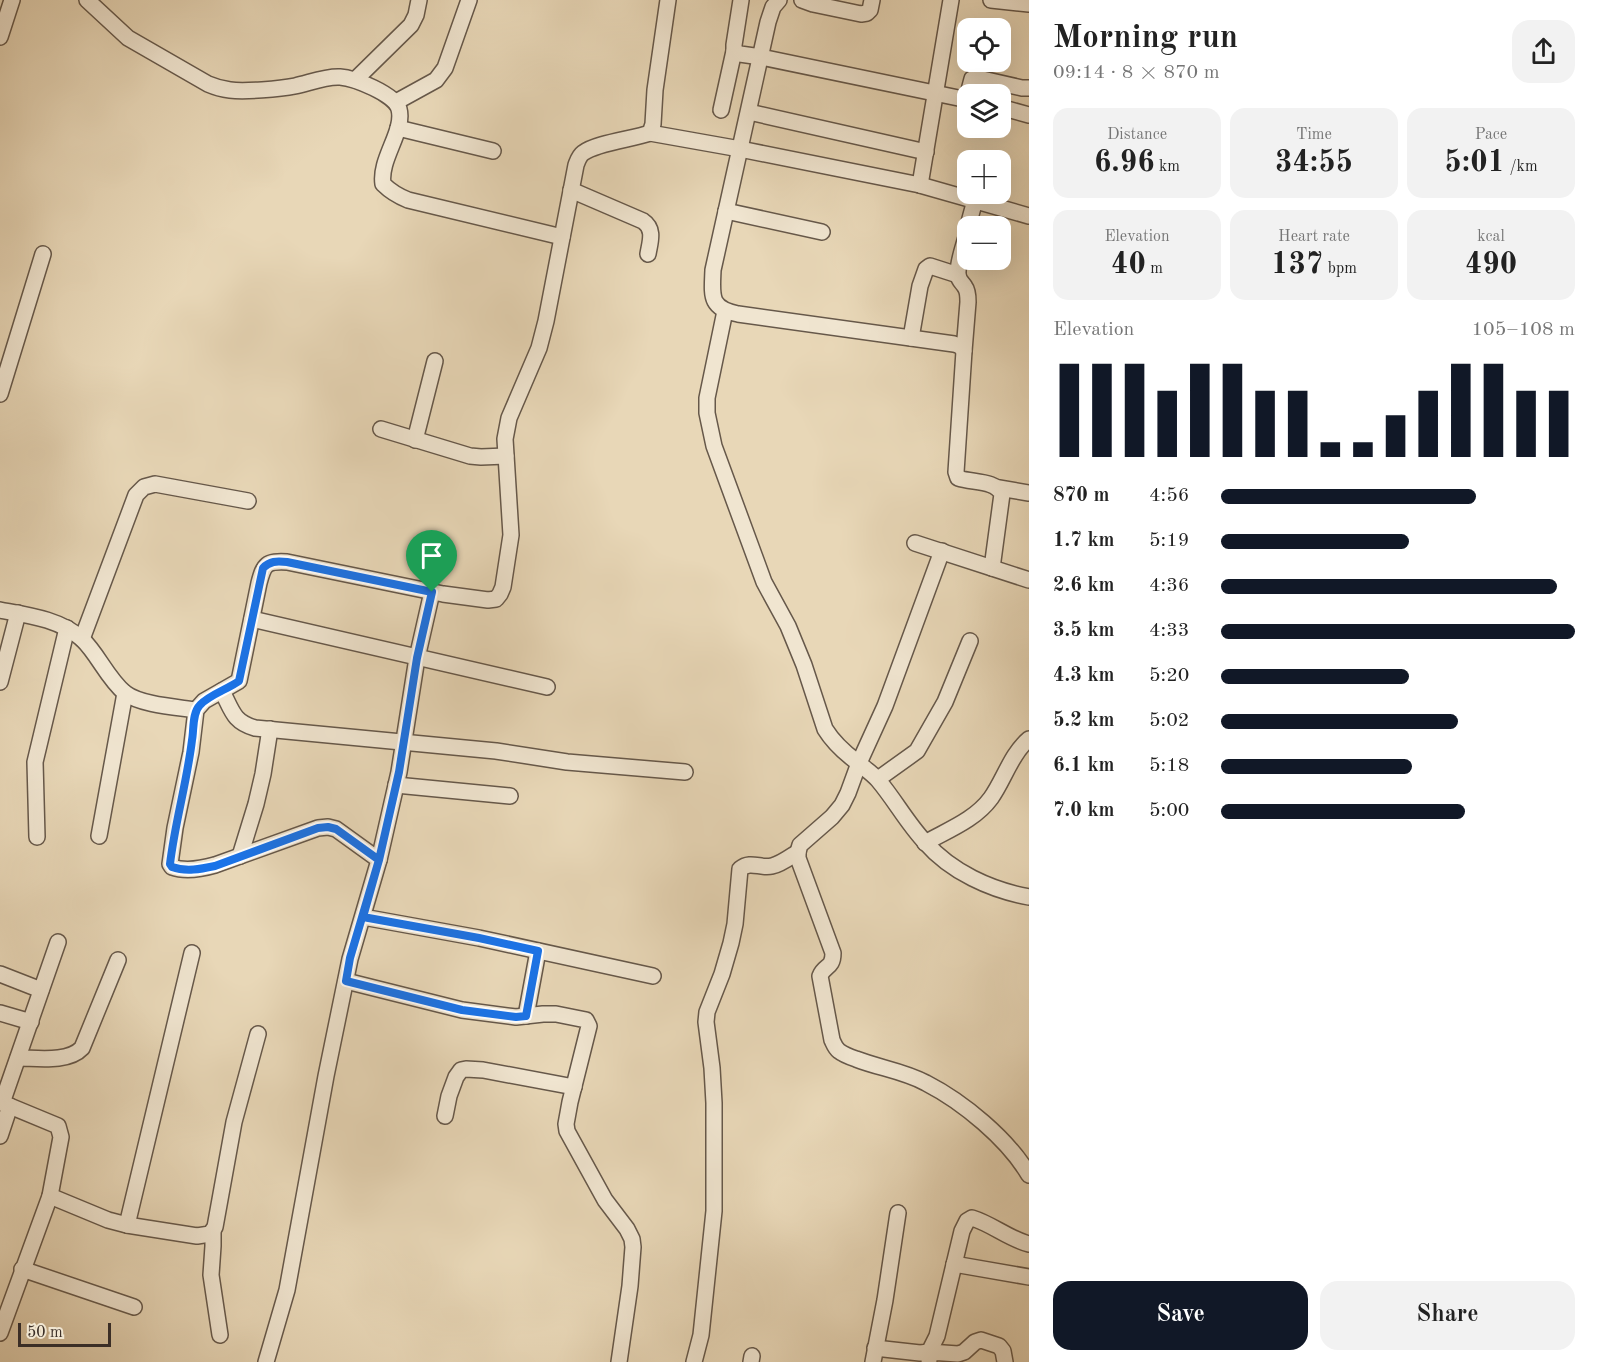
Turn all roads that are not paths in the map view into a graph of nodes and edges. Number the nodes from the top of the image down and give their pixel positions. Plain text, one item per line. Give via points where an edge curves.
1 (12, 0) edge
2 (87, 0) edge
3 (419, 0) edge
4 (469, 0) edge
5 (668, 0) edge
6 (741, 0) edge
7 (779, 0) edge
8 (802, 0) edge
9 (872, 0) edge
10 (951, 0) edge
11 (991, 0) edge
12 (1029, 4) edge
13 (0, 37) edge
14 (734, 51) junction
15 (761, 57) junction
16 (354, 80) junction
17 (970, 84) edge
18 (1004, 84) edge
19 (1011, 86) edge
20 (1029, 88) edge
21 (936, 93) junction
22 (957, 96) edge
23 (396, 102) junction
24 (721, 110) dead end
25 (1011, 110) edge
26 (749, 112) junction
27 (1029, 114) edge
28 (398, 128) junction
29 (650, 133) junction
30 (740, 149) junction
31 (493, 152) dead end
32 (926, 152) junction
33 (920, 185) junction
34 (571, 190) junction
35 (957, 195) edge
36 (988, 204) edge
37 (726, 212) junction
38 (1029, 216) edge
39 (822, 232) dead end
40 (562, 237) junction
41 (43, 254) dead end
42 (648, 254) dead end
43 (958, 270) edge
44 (958, 275) junction
45 (725, 311) junction
46 (911, 338) junction
47 (964, 351) junction
48 (435, 361) dead end
49 (0, 394) edge
50 (381, 429) dead end
51 (415, 440) junction
52 (507, 456) junction
53 (999, 488) junction
54 (1029, 493) edge
55 (248, 501) dead end
56 (915, 543) dead end
57 (942, 551) junction
58 (992, 568) junction
59 (1029, 580) edge
60 (432, 592) junction
61 (0, 610) edge
62 (18, 613) junction
63 (252, 619) junction
64 (68, 628) junction
65 (82, 639) junction
66 (970, 641) dead end
67 (417, 658) junction
68 (0, 682) edge
69 (547, 687) dead end
70 (222, 691) junction
71 (125, 693) junction
72 (196, 710) junction
73 (270, 729) junction
74 (1029, 739) edge
75 (404, 741) junction
76 (859, 764) junction
77 (686, 772) dead end
78 (878, 779) junction
79 (396, 785) junction
80 (510, 796) dead end
81 (99, 836) dead end
82 (37, 837) dead end
83 (925, 843) junction
84 (798, 852) junction
85 (240, 856) junction
86 (379, 860) junction
87 (1029, 897) edge
88 (363, 917) junction
89 (58, 942) dead end
90 (538, 951) junction
91 (192, 953) dead end
92 (117, 960) dead end
93 (0, 974) edge
94 (653, 976) dead end
95 (346, 981) junction
96 (41, 990) junction
97 (0, 1014) edge
98 (526, 1016) junction
99 (31, 1022) junction
100 (258, 1034) dead end
101 (18, 1058) junction
102 (574, 1087) junction
103 (4, 1104) edge
104 (445, 1116) dead end
105 (0, 1136) edge
106 (1029, 1175) edge
107 (50, 1196) junction
108 (898, 1213) dead end
109 (127, 1225) junction
110 (213, 1232) junction
111 (1029, 1244) edge
112 (954, 1264) junction
113 (22, 1269) junction
114 (1029, 1276) edge
115 (134, 1307) dead end
116 (0, 1333) edge
117 (220, 1335) dead end
118 (874, 1355) edge
119 (929, 1357) edge
120 (266, 1362) edge
121 (619, 1362) edge
122 (694, 1362) edge
123 (1005, 1362) edge

1 - 13 street
2 - 16 street via 128,38 221,89 290,87 333,77
3 - 16 street via 411,25
4 - 23 street via 445,68 436,80
5 - 29 street
6 - 14 street
7 - 15 street via 768,22
8 - 9 street via 861,14 870,10
10 - 21 street
11 - 12 street
14 - 15 street
14 - 24 street
15 - 21 street
15 - 26 street
16 - 23 street
17 - 18 street via 978,78
19 - 20 street
21 - 22 street
21 - 32 street
23 - 28 street via 400,114
25 - 27 street
26 - 30 street
26 - 32 street
28 - 31 street
28 - 40 street via 382,172 383,184 396,195
29 - 30 street
29 - 34 street via 583,153 578,158
30 - 33 street
30 - 37 street
32 - 33 street
33 - 35 street
34 - 40 street
34 - 42 street via 649,225
36 - 38 street
37 - 39 street
37 - 45 street via 712,287 714,299
40 - 52 street via 546,321 506,426
41 - 49 street
43 - 44 street
44 - 46 street via 930,266 926,269
44 - 47 street via 968,293
45 - 46 street
45 - 76 street via 707,398 714,446 760,574 788,626 825,729
46 - 47 street via 954,344
47 - 53 street via 956,472 958,478
48 - 51 street
50 - 51 street
51 - 52 street via 470,456
52 - 60 street via 511,535 500,594 488,600
53 - 54 street
53 - 58 street via 1002,501
55 - 65 street via 155,484 144,487 136,495
56 - 57 street
57 - 58 street
57 - 76 street via 885,706
58 - 59 street
60 - 63 street via 275,561 263,568
60 - 67 street
61 - 62 street
62 - 64 street
62 - 68 street
63 - 67 street
63 - 70 street via 239,681
64 - 65 street
64 - 82 street via 35,762
65 - 71 street
66 - 78 street via 945,702 917,751
67 - 69 street
67 - 75 street
70 - 72 street
70 - 73 street via 243,725
71 - 72 street via 145,701
71 - 81 street
72 - 85 street via 170,864 177,869 200,869
73 - 75 street
73 - 85 street via 259,794
74 - 83 street via 984,807
75 - 77 street via 567,762
75 - 79 street
76 - 78 street
76 - 84 street via 842,805
78 - 83 street
79 - 80 street
79 - 86 street
83 - 87 street via 964,874
84 - 106 street via 833,953 833,961 820,976 835,1047 862,1062 913,1076 965,1107 1010,1148
84 - 122 street via 773,866 752,864 740,869 731,943 707,1012 714,1103 714,1211 701,1335
85 - 86 street via 328,827
86 - 88 street
88 - 90 street
88 - 95 street
89 - 96 street
90 - 94 street
90 - 98 street
91 - 109 street
92 - 101 street via 78,1053 63,1058
93 - 96 street
95 - 98 street via 462,1010
95 - 120 street via 287,1290
96 - 99 street
97 - 99 street
98 - 102 street via 556,1014 586,1020 589,1026
99 - 101 street
100 - 110 street via 234,1122
101 - 103 street
102 - 104 street via 483,1070 461,1070
102 - 121 street via 567,1131 605,1200 632,1239
103 - 105 street
103 - 107 street via 52,1122 61,1131
107 - 109 street
107 - 113 street
108 - 118 street
109 - 110 street via 197,1236
110 - 117 street via 212,1292
111 - 112 street via 972,1218 962,1231
112 - 114 street
112 - 119 street
113 - 115 street
113 - 116 street
118 - 119 street via 920,1353
119 - 123 street via 958,1354 981,1340 999,1346

